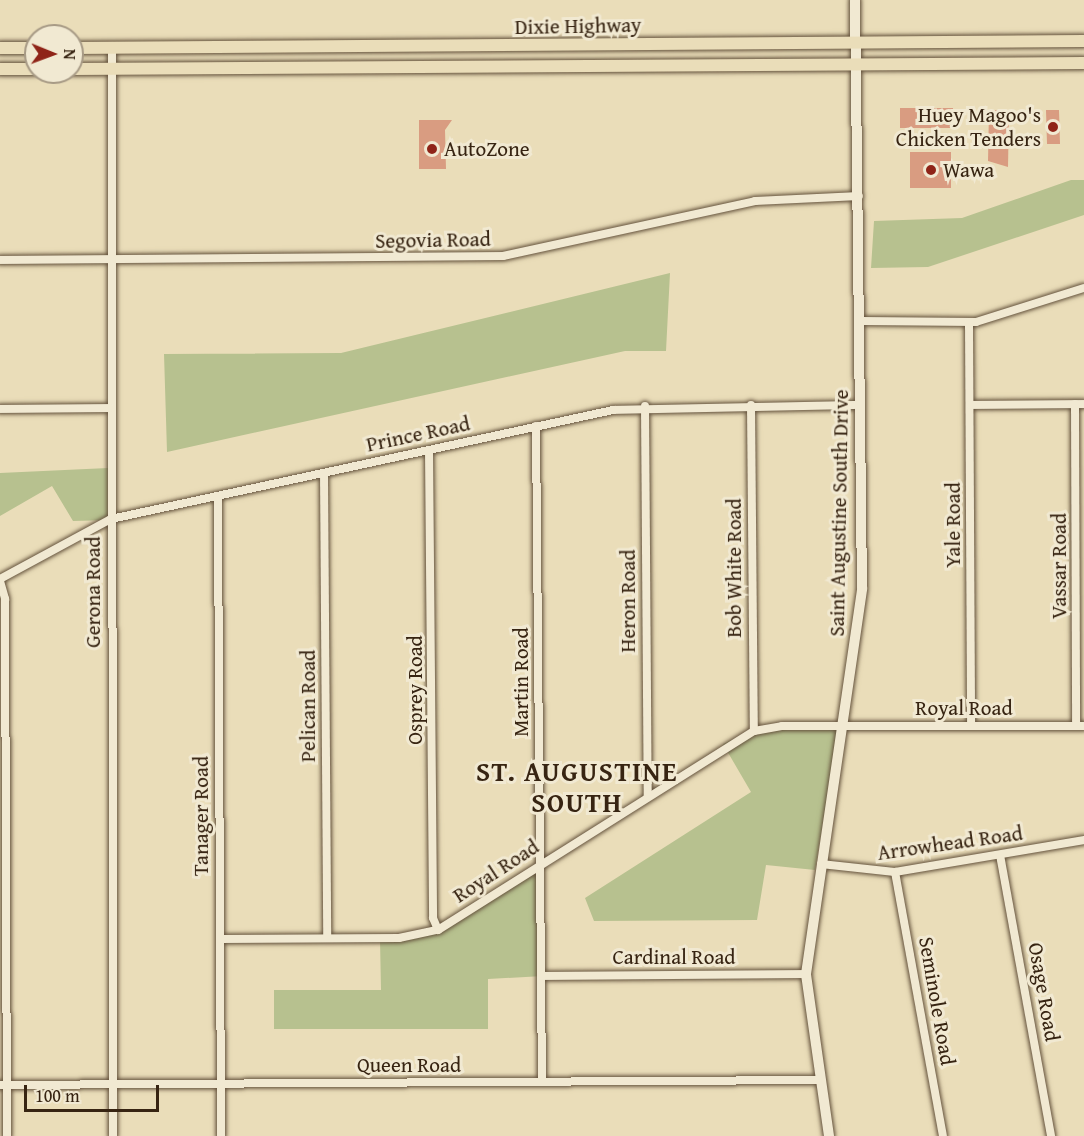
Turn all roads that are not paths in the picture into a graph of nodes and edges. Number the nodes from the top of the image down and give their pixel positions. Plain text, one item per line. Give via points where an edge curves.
1 (855, 0) edge
2 (1084, 41) edge
3 (856, 43) junction
4 (465, 46) junction
5 (112, 47) junction
6 (0, 48) edge
7 (24, 48) edge
8 (84, 48) edge
9 (1084, 63) edge
10 (856, 64) junction
11 (465, 67) junction
12 (0, 69) edge
13 (24, 69) edge
14 (84, 69) edge
15 (109, 69) junction
16 (859, 196) junction
17 (111, 259) junction
18 (0, 260) edge
19 (1084, 288) edge
20 (861, 321) junction
21 (969, 323) junction
22 (1075, 404) junction
23 (1084, 404) edge
24 (751, 405) junction
25 (861, 405) junction
26 (971, 405) junction
27 (645, 406) junction
28 (110, 408) junction
29 (0, 409) edge
30 (536, 426) junction
31 (429, 450) junction
32 (324, 473) junction
33 (218, 496) junction
34 (1080, 510) edge
35 (111, 519) junction
36 (0, 580) edge
37 (844, 726) junction
38 (972, 726) junction
39 (1080, 726) edge
40 (754, 731) junction
41 (648, 795) junction
42 (1084, 840) edge
43 (1000, 855) junction
44 (540, 864) junction
45 (821, 864) junction
46 (895, 872) junction
47 (438, 930) junction
48 (327, 938) junction
49 (220, 939) junction
50 (806, 974) junction
51 (541, 976) junction
52 (819, 1080) junction
53 (542, 1082) junction
54 (221, 1084) junction
55 (3, 1085) edge
56 (113, 1085) junction
57 (7, 1136) edge
58 (113, 1136) edge
59 (221, 1136) edge
60 (829, 1136) edge
61 (943, 1136) edge
62 (1051, 1136) edge

1 - 3 street, Saint Augustine South Drive
2 - 3 main road, Dixie Highway
3 - 4 main road, Dixie Highway
3 - 10 street, Saint Augustine South Drive
4 - 5 main road, Dixie Highway
4 - 11 main road
5 - 8 main road, Dixie Highway
5 - 15 street, Gerona Road
6 - 7 main road
9 - 10 main road, Dixie Highway
10 - 11 main road, Dixie Highway
10 - 16 street, Saint Augustine South Drive
11 - 15 main road, Dixie Highway
12 - 13 main road
14 - 15 main road, Dixie Highway
15 - 17 street, Gerona Road
16 - 17 street, Segovia Road via 755,201 503,256
16 - 20 street, Saint Augustine South Drive
17 - 18 street, Segovia Road
17 - 28 street, Gerona Road
19 - 21 street
20 - 21 street
20 - 25 street, Saint Augustine South Drive
21 - 26 street, Yale Road
22 - 23 street
22 - 26 street
22 - 34 street, Vassar Road
24 - 25 street, Prince Road
24 - 27 street, Prince Road
24 - 40 street, Bob White Road
25 - 37 street, Saint Augustine South Drive via 862,588
26 - 38 street, Yale Road
27 - 30 street, Prince Road
27 - 41 street, Heron Road
28 - 29 street
28 - 35 street, Gerona Road
30 - 31 street, Prince Road
30 - 44 street, Martin Road
31 - 32 street, Prince Road
31 - 47 street, Osprey Road
32 - 33 street, Prince Road
32 - 48 street, Pelican Road
33 - 35 street, Prince Road
33 - 49 street, Tanager Road
34 - 39 street, Vassar Road
35 - 36 street, Prince Road
35 - 56 street, Gerona Road
36 - 55 street via 5,599
37 - 38 street, Royal Road
37 - 40 street, Royal Road
37 - 45 street, Saint Augustine South Drive
38 - 39 street, Royal Road
40 - 41 street, Royal Road
41 - 44 street, Royal Road
42 - 43 street, Arrowhead Road
43 - 46 street, Arrowhead Road
43 - 62 street, Osage Road
44 - 47 street, Royal Road
44 - 51 street, Martin Road
45 - 46 street, Arrowhead Road
45 - 50 street, Saint Augustine South Drive
46 - 61 street, Seminole Road
47 - 48 street, Royal Road via 399,939
48 - 49 street, Royal Road
49 - 54 street, Tanager Road
50 - 51 street, Cardinal Road
50 - 52 street, Saint Augustine South Drive
51 - 53 street, Martin Road
52 - 53 street, Queen Road
52 - 60 street, Saint Augustine South Drive
53 - 54 street, Queen Road
54 - 56 street, Queen Road
54 - 59 street, Tanager Road
55 - 56 street, Queen Road
55 - 57 street
56 - 58 street, Gerona Road

